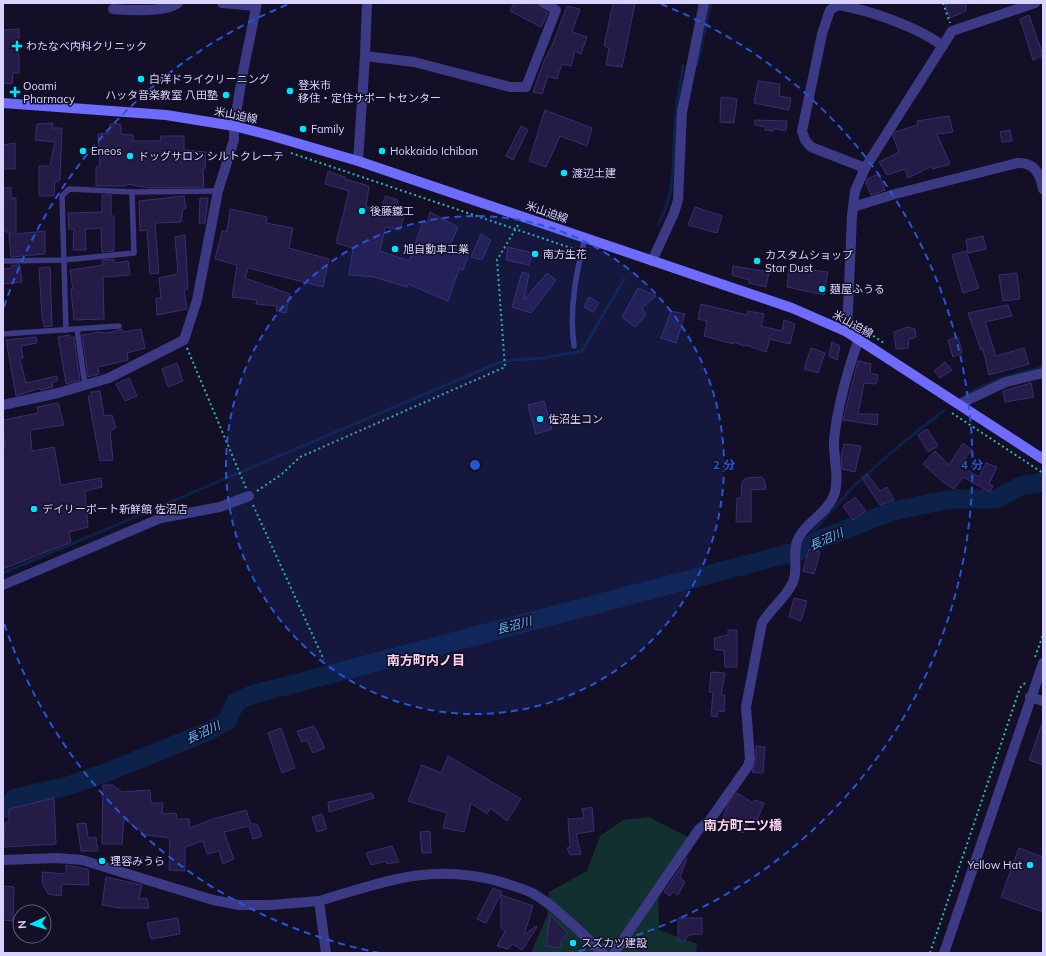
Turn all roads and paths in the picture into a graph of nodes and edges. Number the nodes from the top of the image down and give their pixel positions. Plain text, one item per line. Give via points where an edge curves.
1 (178, 3) edge
2 (222, 3) edge
3 (367, 3) edge
4 (544, 3) edge
5 (704, 3) edge
6 (943, 3) edge
7 (1035, 3) edge
8 (257, 4) edge
9 (113, 9) dead end
10 (952, 31) junction
11 (943, 46) junction
12 (366, 56) junction
13 (3, 103) edge
14 (234, 126) junction
15 (289, 152) dead end
16 (358, 161) junction
17 (865, 168) junction
18 (1043, 189) edge
19 (218, 191) junction
20 (132, 192) junction
21 (853, 207) junction
22 (523, 216) junction
23 (515, 229) junction
24 (585, 238) junction
25 (574, 248) dead end
26 (648, 259) junction
27 (64, 260) junction
28 (3, 261) edge
29 (120, 326) dead end
30 (77, 329) junction
31 (66, 330) junction
32 (847, 332) junction
33 (3, 334) edge
34 (184, 340) junction
35 (859, 340) junction
36 (574, 346) dead end
37 (1043, 373) edge
38 (85, 385) junction
39 (959, 404) junction
40 (3, 405) edge
41 (1043, 459) edge
42 (248, 494) junction
43 (3, 585) edge
44 (1043, 635) edge
45 (324, 660) dead end
46 (1038, 662) edge
47 (1028, 676) dead end
48 (1030, 697) junction
49 (1043, 701) edge
50 (3, 860) edge
51 (319, 900) junction
52 (326, 953) edge
53 (603, 953) edge
54 (614, 953) edge
55 (930, 953) edge
56 (944, 953) edge

1 - 9 street via 173,8
2 - 8 street
3 - 12 street
4 - 12 street via 556,10 526,87 510,87 414,62
5 - 26 street via 682,112 678,200 674,213
6 - 10 path
7 - 10 street
8 - 14 street
10 - 11 street
11 - 17 street
11 - 17 street via 929,35 853,7 838,5 830,10 822,34 802,132 811,146
12 - 16 street
13 - 14 main road, 米山迫線 via 140,113
14 - 16 main road, 米山迫線
14 - 19 street via 234,140
15 - 23 path
16 - 22 main road, 米山迫線
17 - 21 street via 855,191
18 - 21 street via 1035,168 1030,164 1017,162
19 - 20 lane
19 - 34 street via 198,293
20 - 27 lane via 134,253
20 - 27 lane via 69,189 62,196
21 - 32 street
22 - 23 path
22 - 24 main road, 米山迫線
23 - 25 path
23 - 42 path via 497,260 506,367 300,457 264,487
24 - 26 main road, 米山迫線
24 - 36 lane via 577,266 572,320
26 - 32 main road, 米山迫線 via 792,308
27 - 28 lane
27 - 31 lane
29 - 30 lane
30 - 31 lane
30 - 38 lane
31 - 33 lane
32 - 35 main road, 米山迫線
34 - 38 street via 109,378
34 - 42 path
35 - 39 main road, 米山迫線
35 - 54 street via 851,360 835,434 834,495 825,509 804,529 795,550 796,569 793,580 783,598 762,623 746,707 750,758 748,766 717,811 699,829
37 - 39 street via 1006,382
38 - 40 street
39 - 41 main road, 米山迫線
42 - 43 street via 224,506 161,518
42 - 45 path
44 - 46 path
46 - 48 street
47 - 55 path via 1020,688
48 - 49 street
48 - 56 street
50 - 51 street via 82,860 213,900 239,905 270,906
51 - 52 street
51 - 53 street via 414,875 450,873 478,876 520,887 534,894

